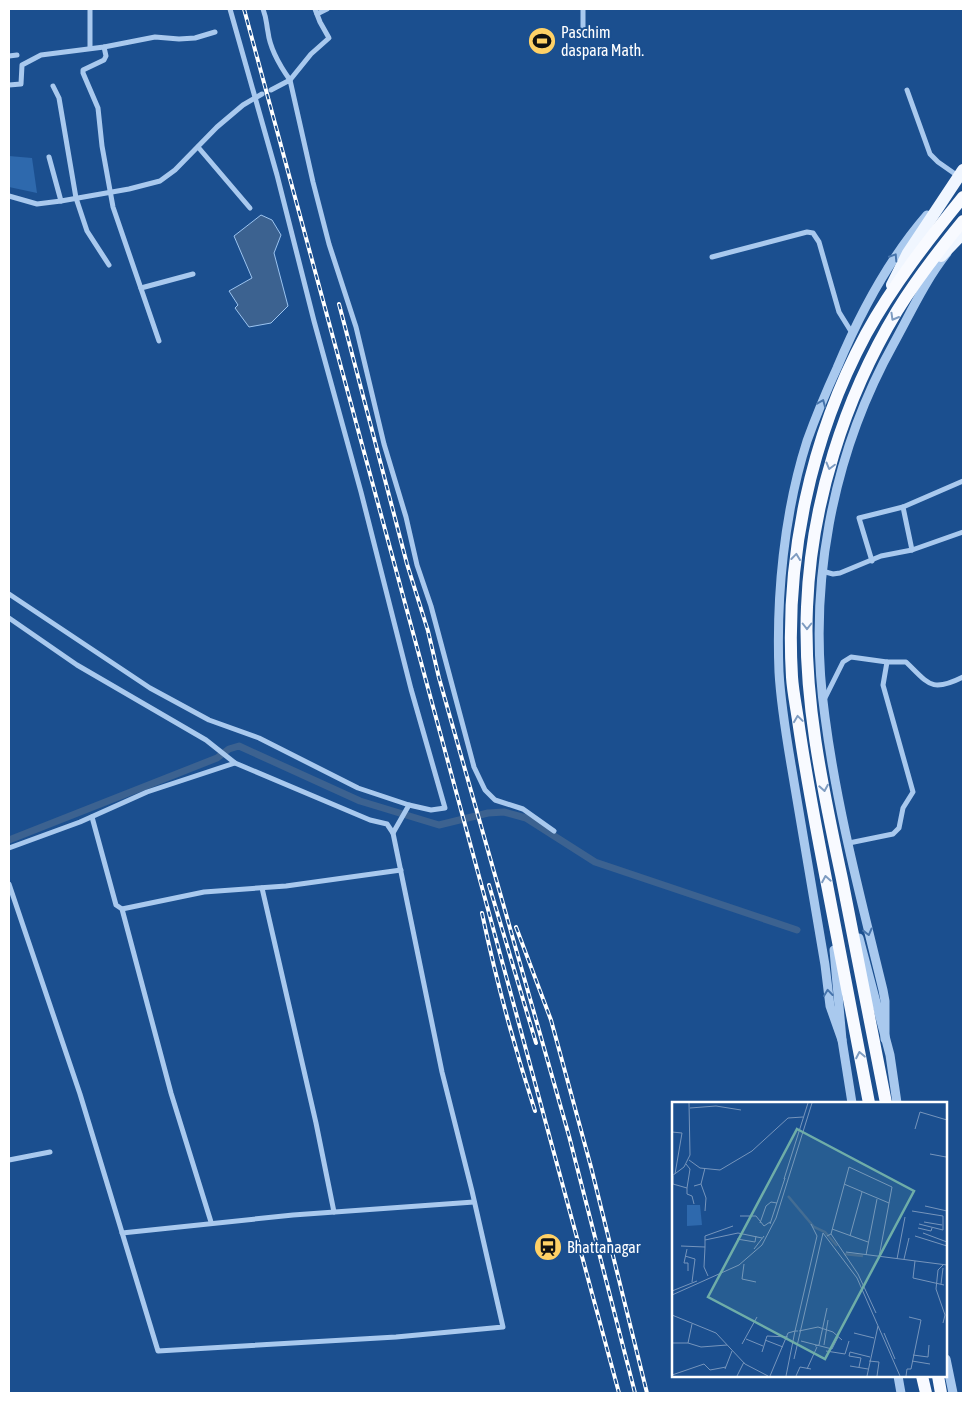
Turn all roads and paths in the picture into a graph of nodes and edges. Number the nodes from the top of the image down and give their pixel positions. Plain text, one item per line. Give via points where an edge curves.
1 (90, 9) edge
2 (230, 9) edge
3 (263, 9) edge
4 (327, 9) edge
5 (583, 9) edge
6 (316, 11) edge
7 (215, 32) dead end
8 (583, 36) dead end
9 (104, 47) junction
10 (90, 48) junction
11 (16, 55) dead end
12 (9, 56) edge
13 (290, 80) junction
14 (9, 85) edge
15 (54, 86) dead end
16 (271, 90) dead end
17 (907, 90) dead end
18 (262, 94) dead end
19 (255, 98) junction
20 (198, 147) junction
21 (49, 157) dead end
22 (961, 173) edge
23 (110, 192) junction
24 (946, 194) junction
25 (9, 196) edge
26 (963, 197) edge
27 (76, 198) junction
28 (61, 201) junction
29 (250, 208) dead end
30 (963, 221) edge
31 (961, 235) edge
32 (712, 257) dead end
33 (109, 265) dead end
34 (193, 274) dead end
35 (916, 283) junction
36 (141, 288) junction
37 (879, 312) junction
38 (853, 334) junction
39 (159, 341) dead end
40 (963, 481) edge
41 (903, 507) junction
42 (963, 532) edge
43 (912, 550) junction
44 (872, 561) junction
45 (822, 571) junction
46 (9, 594) edge
47 (9, 618) edge
48 (887, 662) junction
49 (963, 677) edge
50 (823, 703) junction
51 (235, 763) junction
52 (409, 805) junction
53 (92, 817) junction
54 (554, 831) dead end
55 (393, 832) junction
56 (849, 843) junction
57 (9, 848) edge
58 (401, 870) junction
59 (842, 880) junction
60 (9, 884) edge
61 (262, 888) junction
62 (122, 909) junction
63 (832, 911) junction
64 (886, 1039) junction
65 (842, 1040) junction
66 (852, 1102) edge
67 (869, 1102) edge
68 (886, 1102) edge
69 (897, 1102) edge
70 (50, 1152) dead end
71 (9, 1160) edge
72 (474, 1202) junction
73 (334, 1212) junction
74 (211, 1222) junction
75 (122, 1233) junction
76 (947, 1364) edge
77 (898, 1377) edge
78 (922, 1377) edge
79 (938, 1377) edge
80 (901, 1393) edge
81 (926, 1393) edge
82 (941, 1393) edge
83 (953, 1393) edge

1 - 10 street
2 - 19 street
3 - 13 street via 272,46
4 - 6 street
5 - 8 street
6 - 13 street via 329,38
7 - 9 street via 195,38 155,38
9 - 10 street
9 - 23 street via 104,60 86,67 83,74 98,108
10 - 14 street via 41,55 22,65 21,84
11 - 12 street
13 - 16 street
13 - 54 street via 312,182 356,327 384,444 474,767 495,800 523,809
15 - 27 street via 59,98
17 - 22 street via 930,154 938,162
18 - 19 street
19 - 20 street via 217,127
19 - 52 street via 362,492 410,689 445,808 431,810
20 - 23 street via 160,181
20 - 29 street
21 - 28 street
22 - 24 main road
23 - 27 street
23 - 36 street
24 - 37 main road via 908,253
38 -> 24 street via 892,259
25 - 28 street via 37,204
26 - 37 highway via 913,261
27 - 28 street
27 - 33 street via 87,231
30 - 35 highway
31 - 35 main road
31 - 45 street via 918,295 864,403 836,488
32 - 38 street via 813,233 819,242 839,312
34 - 36 street
35 -> 59 highway via 886,330 845,418 825,485 815,536 807,608 808,677 816,744
36 - 39 street
63 -> 37 highway via 792,679 793,580 803,510 822,439 844,380
65 -> 38 street via 828,1000 823,952 789,754 779,673 779,630 781,574 798,475 821,405
40 - 41 street
41 - 43 street
41 - 44 street via 859,518
42 - 43 street
43 - 44 street
44 - 45 street via 840,573
45 - 50 street via 819,636
46 - 52 street via 150,688 209,720 259,738 358,788
47 - 51 street via 77,665 173,720
48 - 49 street via 906,662 929,684 940,686
48 - 50 street via 851,657 843,662
48 - 56 street via 883,685 913,792 903,808 899,828 894,834
50 - 56 street
51 - 53 street via 147,792
51 - 55 street via 386,824
52 - 55 street
53 - 57 street
53 - 62 street via 116,905
55 - 58 street
56 -> 64 street via 856,885 883,990
58 - 61 street
58 - 72 street via 442,1072
59 - 64 street
59 - 68 highway
60 - 75 street via 77,1084
61 - 62 street via 204,892
61 - 73 street
62 - 74 street via 171,1093
63 - 65 street
67 -> 63 highway
64 - 69 street
65 - 66 street
70 - 71 street
72 - 73 street
72 - 75 street via 502,1327 396,1337 158,1351
73 - 74 street
74 - 75 street
76 - 83 street
77 - 80 street
78 - 81 highway
79 - 82 highway

